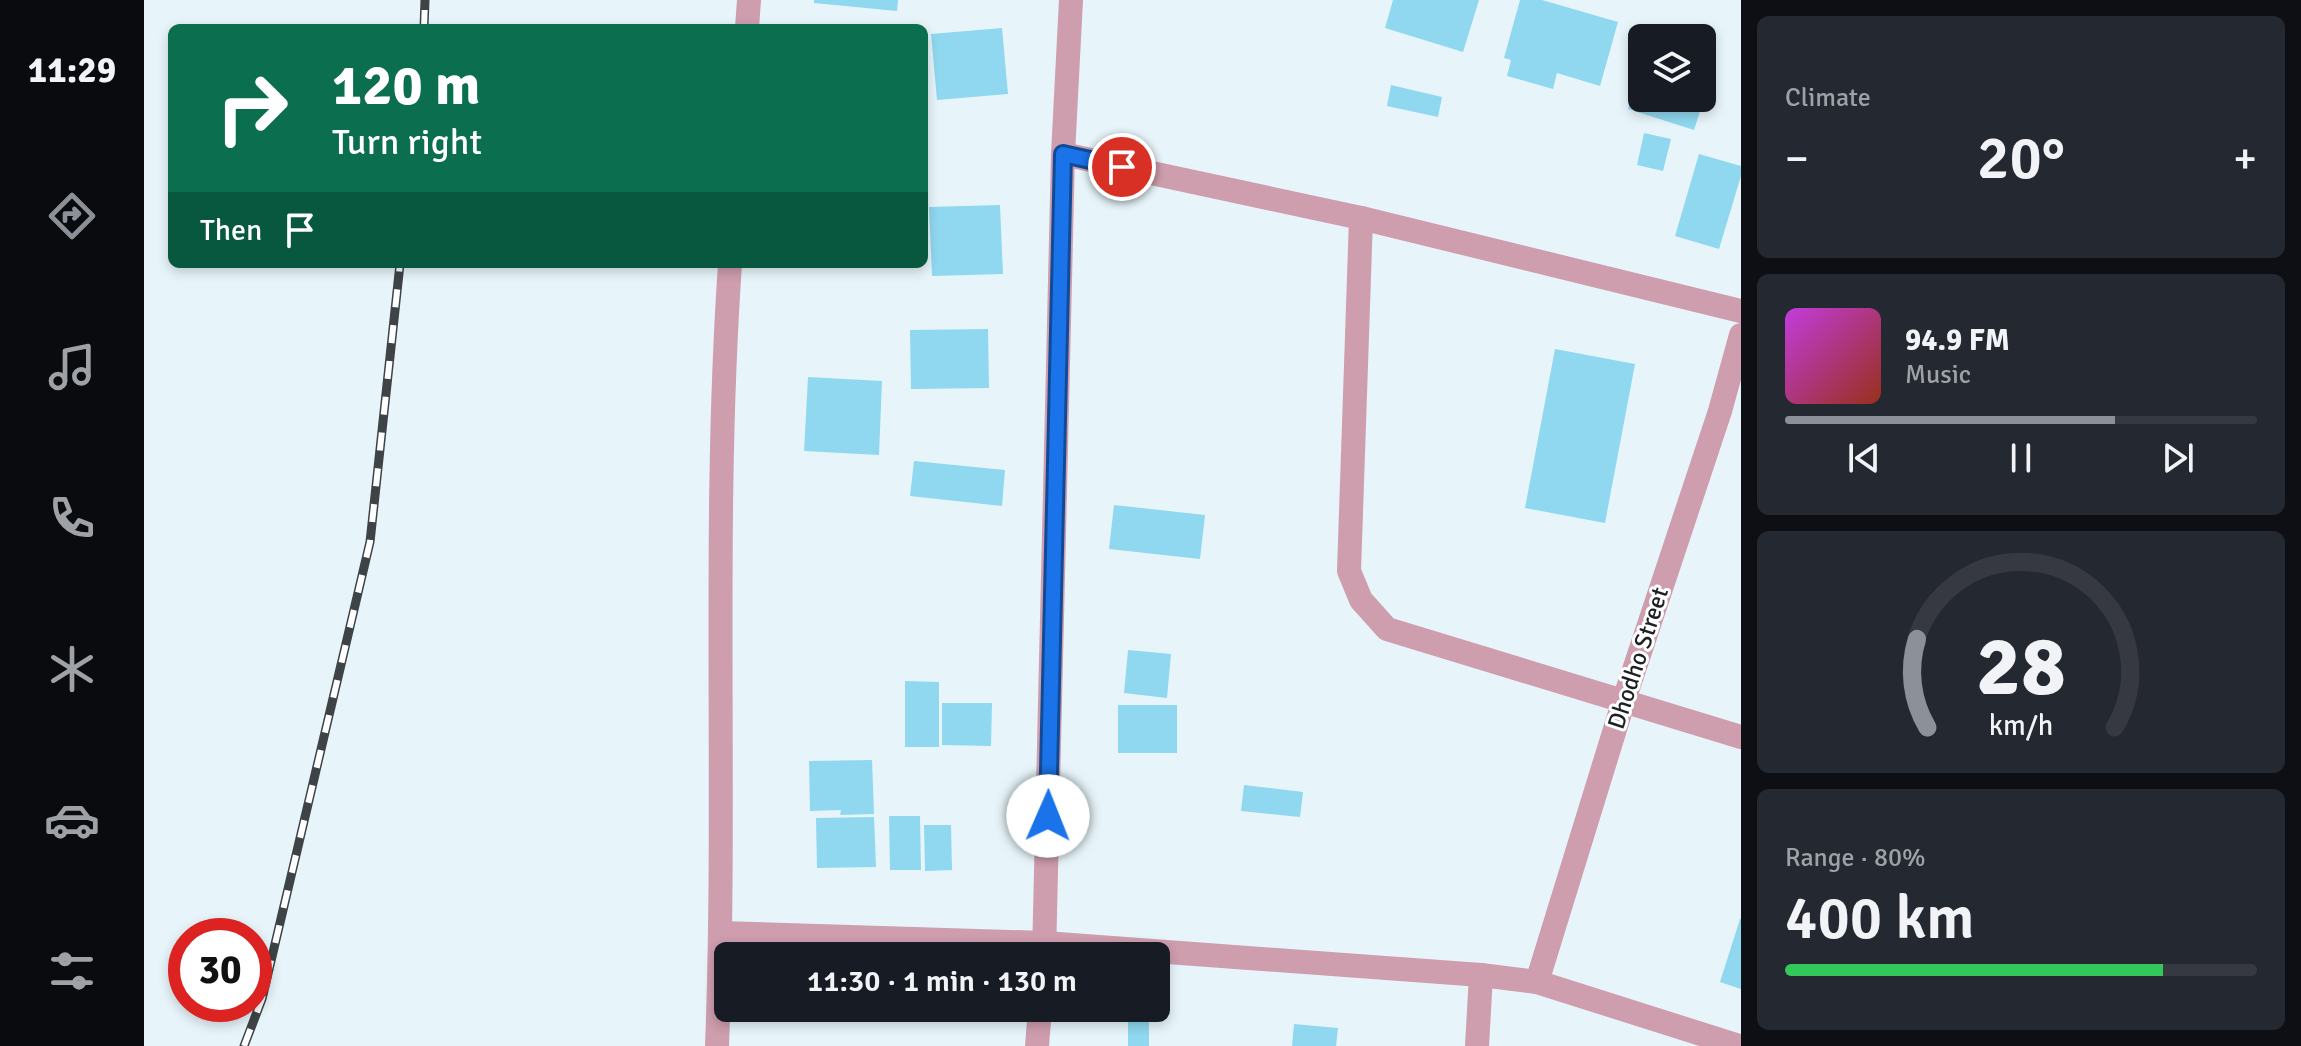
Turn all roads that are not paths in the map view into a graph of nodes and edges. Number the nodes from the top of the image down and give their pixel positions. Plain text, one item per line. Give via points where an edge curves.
1 (749, 0) edge
2 (1071, 0) edge
3 (747, 24) edge
4 (1063, 154) junction
5 (1361, 218) junction
6 (730, 268) edge
7 (1741, 311) edge
8 (1741, 335) edge
9 (1730, 414) edge
10 (1624, 700) junction
11 (1741, 737) edge
12 (721, 933) junction
13 (903, 942) edge
14 (1045, 942) edge
15 (1170, 956) edge
16 (1481, 975) junction
17 (1537, 982) junction
18 (1039, 1022) edge
19 (1686, 1038) edge
20 (717, 1046) edge
21 (1037, 1046) edge
22 (1477, 1046) edge
23 (1739, 1046) edge

1 - 3 street
2 - 4 street
4 - 5 street
4 - 14 street
5 - 7 street
5 - 10 street via 1349,571 1361,600 1387,629
6 - 12 street via 719,647
8 - 9 street, Dhodho Street
9 - 10 street, Dhodho Street
10 - 11 street
10 - 17 street, Dhodho Street
12 - 13 street
12 - 20 street
15 - 16 street
16 - 17 street
16 - 22 street
17 - 19 street
18 - 21 street
19 - 23 street

